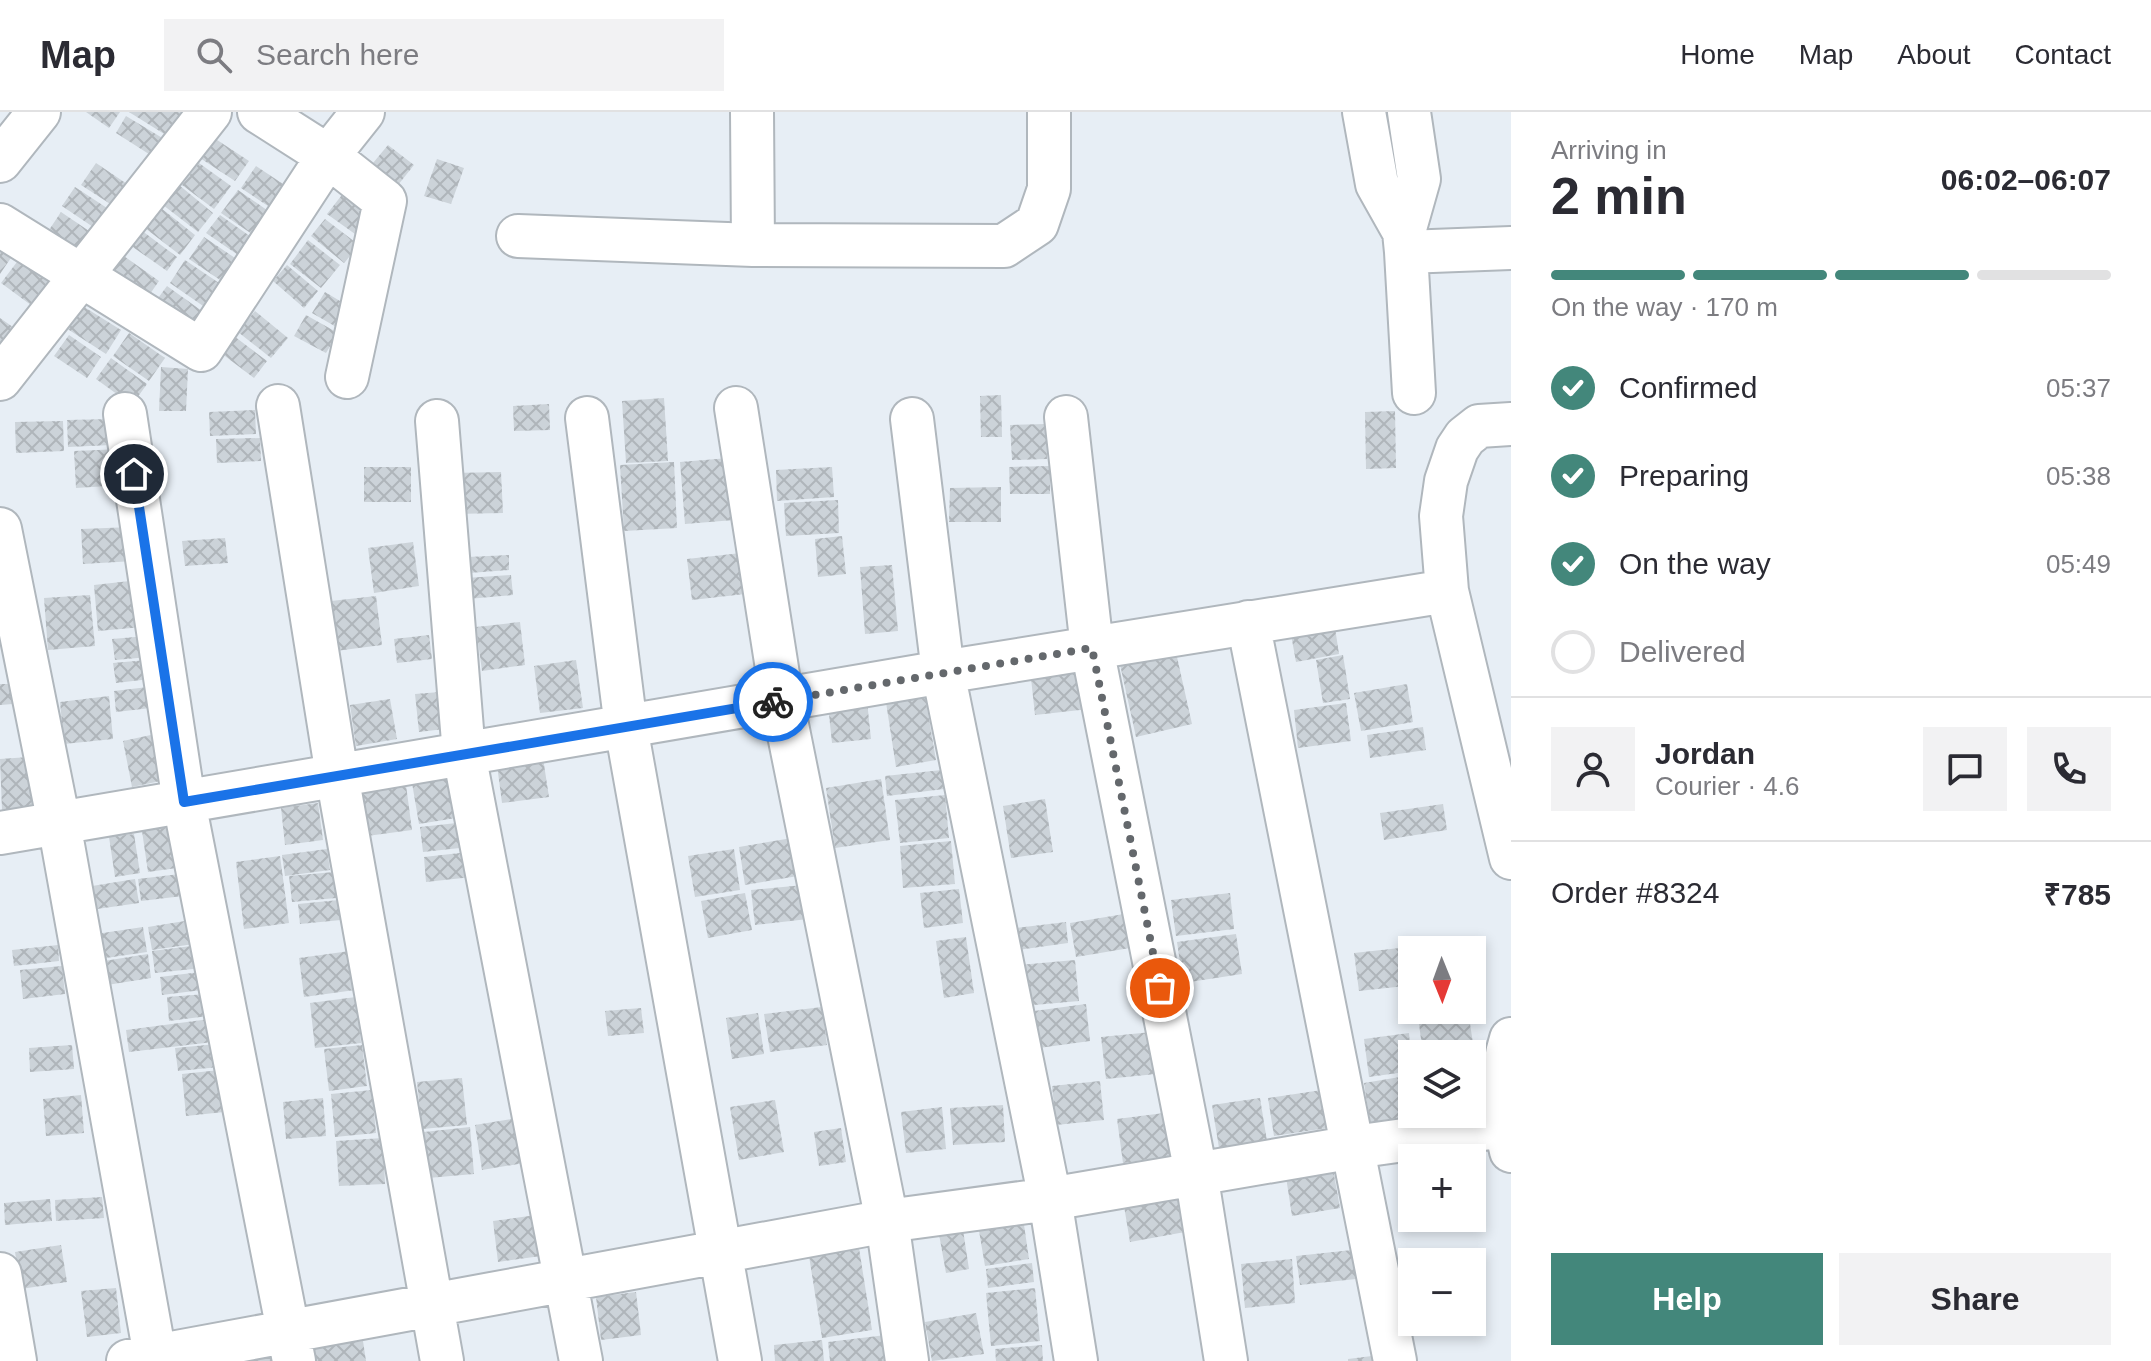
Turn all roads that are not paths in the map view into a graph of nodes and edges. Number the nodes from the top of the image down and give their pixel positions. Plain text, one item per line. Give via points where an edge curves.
1 (39, 112) edge
2 (210, 112) edge
3 (259, 112) edge
4 (363, 112) edge
5 (752, 112) edge
6 (1049, 112) edge
7 (1364, 112) edge
8 (1409, 112) edge
9 (328, 156) junction
10 (0, 161) edge
11 (0, 225) edge
12 (518, 236) dead end
13 (1405, 242) junction
14 (753, 245) junction
15 (1511, 248) edge
16 (81, 275) junction
17 (347, 377) dead end
18 (0, 379) edge
19 (1414, 393) dead end
20 (278, 406) dead end
21 (736, 408) dead end
22 (125, 414) dead end
23 (1066, 417) dead end
24 (587, 418) dead end
25 (912, 419) dead end
26 (437, 421) dead end
27 (1511, 424) edge
28 (0, 529) edge
29 (1447, 591) junction
30 (1248, 622) junction
31 (1092, 648) junction
32 (943, 672) junction
33 (782, 700) junction
34 (626, 727) junction
35 (464, 754) junction
36 (337, 775) junction
37 (184, 802) junction
38 (59, 823) junction
39 (0, 833) edge
40 (1511, 858) edge
41 (1511, 1039) edge
42 (1509, 1135) edge
43 (1354, 1147) junction
44 (1196, 1173) junction
45 (1050, 1199) junction
46 (887, 1221) junction
47 (719, 1252) junction
48 (0, 1274) edge
49 (567, 1279) junction
50 (433, 1306) junction
51 (292, 1345) edge
52 (147, 1360) edge
53 (15, 1361) edge
54 (442, 1361) edge
55 (581, 1361) edge
56 (740, 1361) edge
57 (907, 1361) edge
58 (1076, 1361) edge
59 (1226, 1361) edge
60 (1395, 1361) edge

1 - 10 street
2 - 16 street
3 - 9 street
4 - 9 street
5 - 14 street
6 - 14 street via 1045,201 1037,224 1004,246
7 - 13 street via 1377,184
8 - 13 street via 1419,179
9 - 16 street via 201,350
9 - 17 street via 385,201
11 - 16 street
12 - 14 street
13 - 15 street
13 - 19 street
16 - 18 street
20 - 36 street
21 - 33 street
22 - 37 street
23 - 31 street
24 - 34 street
25 - 32 street
26 - 35 street
27 - 29 street via 1479,426 1457,449 1441,516
28 - 38 street
29 - 30 street
29 - 40 street
30 - 31 street
30 - 43 street
31 - 32 street
31 - 44 street
32 - 33 street
32 - 45 street
33 - 34 street
33 - 46 street
34 - 35 street
34 - 47 street
35 - 36 street
35 - 49 street
36 - 37 street
36 - 50 street
37 - 38 street
37 - 51 street
38 - 39 street
38 - 52 street
41 - 42 street via 1502,1066
42 - 43 street
43 - 44 street
43 - 60 street
44 - 45 street
44 - 59 street
45 - 46 street
45 - 58 street
46 - 47 street
46 - 57 street
47 - 49 street
47 - 56 street
48 - 53 street
49 - 50 street
49 - 55 street
50 - 51 street
50 - 54 street
51 - 52 street

